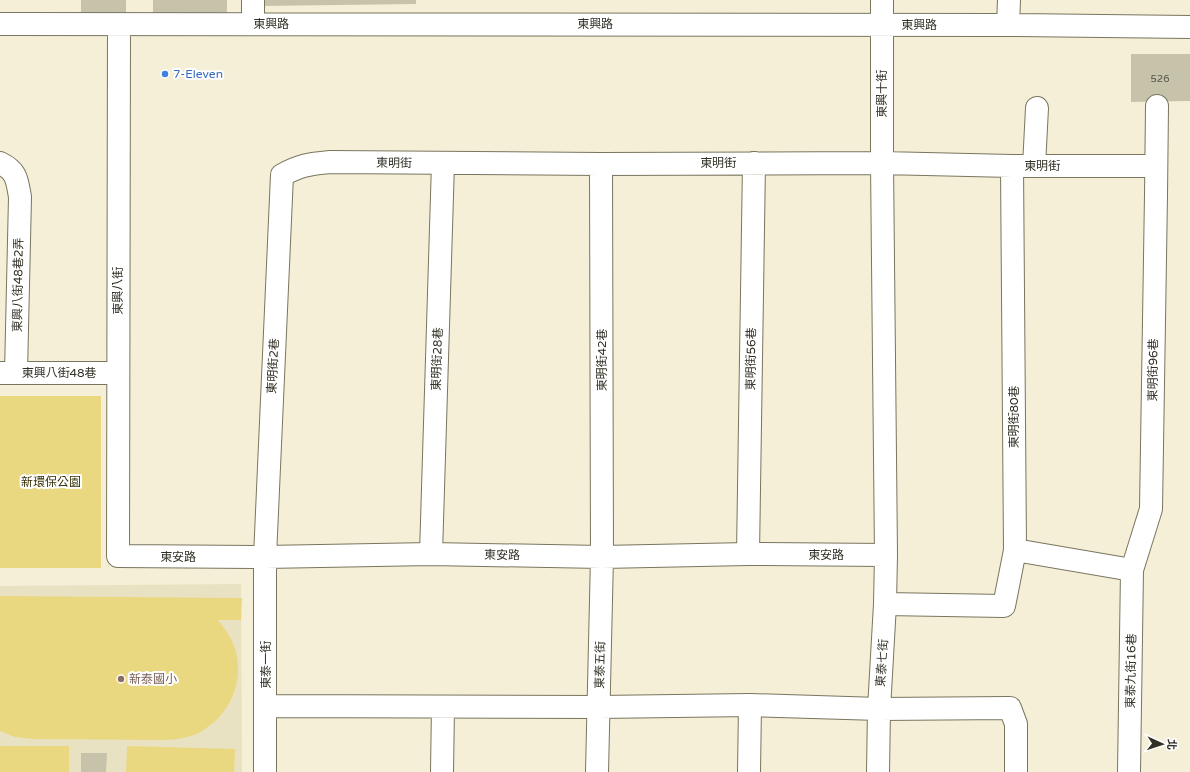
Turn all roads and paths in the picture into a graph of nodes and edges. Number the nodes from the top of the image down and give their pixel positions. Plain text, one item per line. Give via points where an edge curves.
1 (253, 0) edge
2 (882, 0) edge
3 (1009, 0) edge
4 (0, 24) edge
5 (253, 24) junction
6 (882, 24) junction
7 (119, 25) junction
8 (1008, 25) junction
9 (1190, 27) edge
10 (1157, 106) dead end
11 (1037, 108) dead end
12 (0, 163) edge
13 (442, 163) junction
14 (754, 163) junction
15 (882, 163) junction
16 (601, 164) junction
17 (1012, 166) junction
18 (1034, 166) junction
19 (1156, 166) junction
20 (282, 175) joint
21 (8, 373) edge
22 (118, 373) junction
23 (1015, 550) junction
24 (431, 554) junction
25 (748, 554) junction
26 (886, 555) junction
27 (118, 556) joint
28 (265, 557) junction
29 (602, 557) junction
30 (1132, 570) junction
31 (885, 604) junction
32 (266, 706) junction
33 (750, 706) junction
34 (443, 707) junction
35 (599, 707) junction
36 (879, 709) junction
37 (265, 772) edge
38 (442, 772) edge
39 (597, 772) edge
40 (749, 772) edge
41 (878, 772) edge
42 (1016, 772) edge
43 (1129, 772) edge

1 - 5 street
2 - 6 street, 東興十街
3 - 8 street
4 - 7 street, 東興路
5 - 6 street, 東興路
5 - 7 street, 東興路
6 - 8 street, 東興路
6 - 15 street, 東興十街
7 - 22 street, 東興八街
8 - 9 street, 東興路
10 - 19 street, 東明街96巷
11 - 18 street
12 - 21 street, 東興八街48巷2弄 via 11,168 17,180 20,197
13 - 16 street, 東明街
13 - 20 street, 東明街 via 312,163 296,167
13 - 24 street, 東明街28巷
14 - 15 street, 東明街
14 - 16 street, 東明街
14 - 25 street, 東明街56巷
15 - 17 street, 東明街
15 - 26 street, 東興十街
16 - 29 street, 東明街42巷
17 - 18 street, 東明街
17 - 23 street, 東明街80巷
18 - 19 street, 東明街
19 - 30 street, 東明街96巷 via 1151,509
20 - 28 street, 東明街2巷
21 - 22 street, 東興八街48巷
22 - 27 street, 東興八街
23 - 30 street
23 - 31 street, 東明街80巷 via 1004,606
24 - 28 street, 東安路
24 - 29 street, 東安路
25 - 26 street, 東安路
25 - 29 street, 東安路
26 - 31 street, 東泰七街
27 - 28 street, 東安路
28 - 32 street, 東泰一街
29 - 35 street, 東泰五街
30 - 43 street, 東泰九街16巷
31 - 36 street, 東泰七街
32 - 34 street
32 - 37 street, 東泰一街
33 - 35 street
33 - 36 street
33 - 40 street
34 - 35 street
34 - 38 street
35 - 39 street, 東泰五街
36 - 41 street, 東泰七街
36 - 42 street via 1010,708 1016,724

